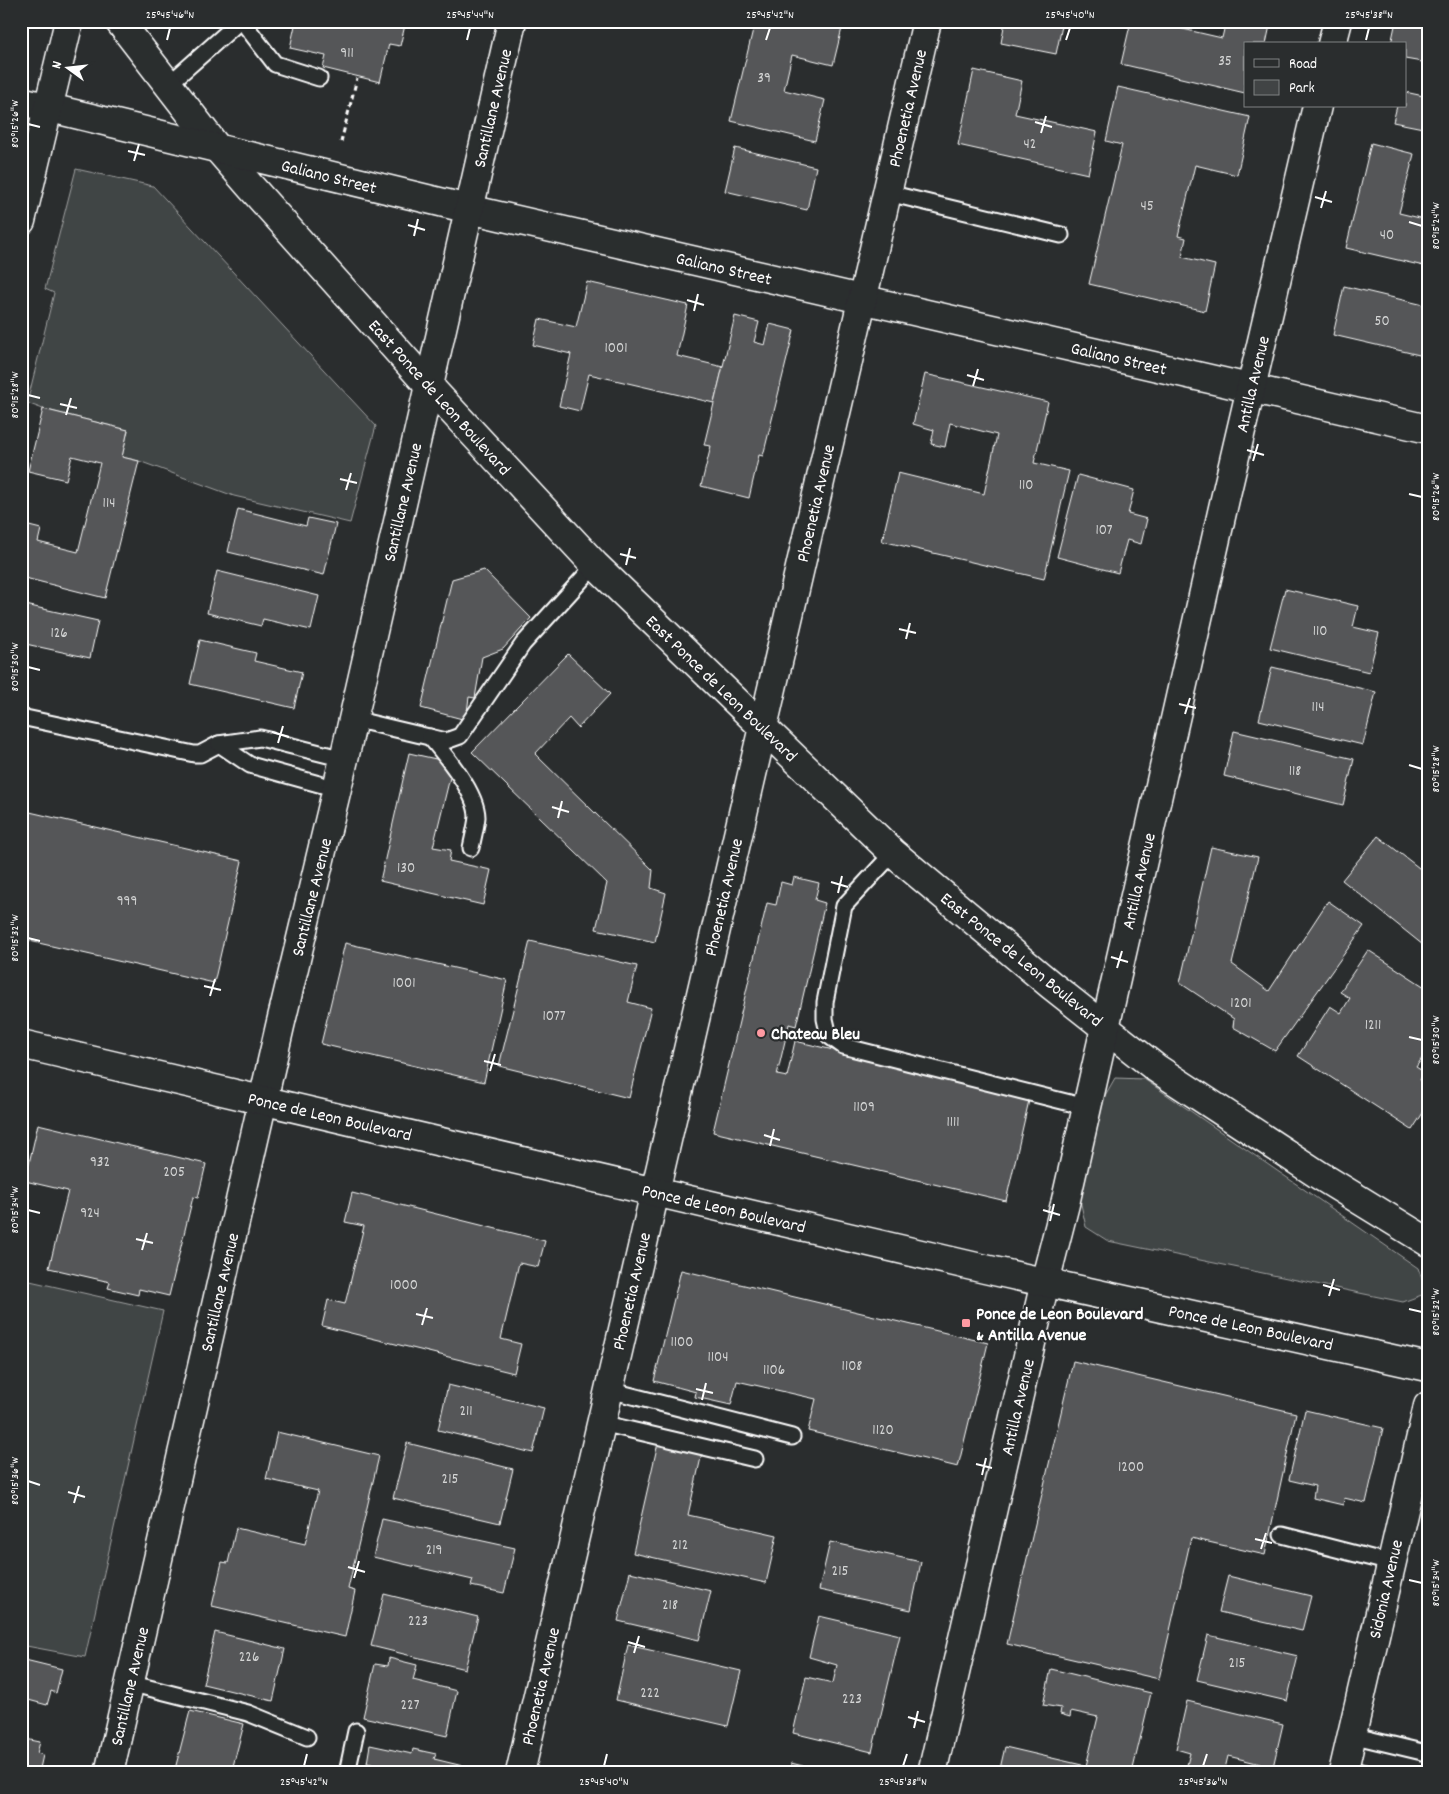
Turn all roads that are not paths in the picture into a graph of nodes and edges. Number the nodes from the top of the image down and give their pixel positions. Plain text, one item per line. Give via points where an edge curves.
1 (69, 21) edge
2 (119, 21) edge
3 (241, 21) edge
4 (512, 21) edge
5 (927, 21) edge
6 (1338, 21) edge
7 (1333, 42) edge
8 (319, 78) dead end
9 (169, 84) junction
10 (21, 101) edge
11 (48, 108) junction
12 (1317, 108) edge
13 (218, 149) junction
14 (888, 193) junction
15 (469, 210) junction
16 (21, 221) edge
17 (1061, 235) dead end
18 (862, 299) junction
19 (429, 386) junction
20 (1251, 389) junction
21 (1428, 429) edge
22 (595, 566) junction
23 (21, 717) edge
24 (353, 719) junction
25 (762, 726) junction
26 (430, 737) junction
27 (219, 744) junction
28 (344, 759) junction
29 (337, 789) junction
30 (472, 848) dead end
31 (893, 853) junction
32 (1104, 1027) junction
33 (21, 1044) edge
34 (263, 1100) junction
35 (1086, 1108) junction
36 (655, 1191) junction
37 (1428, 1242) edge
38 (1045, 1282) junction
39 (1428, 1367) edge
40 (608, 1390) junction
41 (1428, 1406) edge
42 (601, 1423) junction
43 (792, 1437) dead end
44 (755, 1459) dead end
45 (1282, 1534) dead end
46 (1391, 1563) junction
47 (129, 1683) junction
48 (356, 1731) dead end
49 (1351, 1735) junction
50 (307, 1737) dead end
51 (1422, 1752) dead end
52 (1350, 1771) edge
53 (109, 1773) edge
54 (347, 1773) edge
55 (520, 1773) edge
56 (932, 1773) edge

1 - 11 street
2 - 9 street, East Ponce de Leon Boulevard
3 - 8 lane via 274,64
3 - 9 lane
4 - 15 street, Santillane Avenue
5 - 14 street, Phoenetia Avenue
6 - 7 street
9 - 13 street, East Ponce de Leon Boulevard
10 - 11 street, Galiano Street
11 - 13 street, Galiano Street
11 - 16 street
12 - 20 street, Antilla Avenue
13 - 15 street, Galiano Street
13 - 19 street, East Ponce de Leon Boulevard
14 - 17 lane
14 - 18 street, Phoenetia Avenue
15 - 18 street, Galiano Street
15 - 19 street, Santillane Avenue
18 - 20 street, Galiano Street
18 - 25 street, Phoenetia Avenue
19 - 22 street, East Ponce de Leon Boulevard
19 - 24 street, Santillane Avenue
20 - 21 street, Galiano Street
20 - 32 street, Antilla Avenue
22 - 25 street, East Ponce de Leon Boulevard
22 - 26 lane via 523,644 460,736 446,741
23 - 27 lane via 194,754
24 - 26 lane
24 - 28 street, Santillane Avenue
25 - 31 street, East Ponce de Leon Boulevard
25 - 36 street, Phoenetia Avenue
26 - 30 lane via 474,800 477,816
27 - 28 lane via 260,738
27 - 29 lane via 250,765
28 - 29 street, Santillane Avenue
29 - 34 street, Santillane Avenue
31 - 32 street, East Ponce de Leon Boulevard
31 - 35 lane via 844,906 825,1002 829,1036 843,1046
32 - 35 street, Antilla Avenue
32 - 37 street, East Ponce de Leon Boulevard via 1156,1068 1252,1132
33 - 34 street, Ponce de Leon Boulevard
34 - 36 street, Ponce de Leon Boulevard
34 - 47 street, Santillane Avenue
35 - 38 street, Antilla Avenue
36 - 38 street, Ponce de Leon Boulevard
36 - 40 street, Phoenetia Avenue
38 - 39 street, Ponce de Leon Boulevard
38 - 56 street, Antilla Avenue
40 - 42 street, Phoenetia Avenue
40 - 43 lane
41 - 46 street, Sidonia Avenue
42 - 44 lane
42 - 55 street, Phoenetia Avenue
45 - 46 lane
46 - 49 street, Sidonia Avenue
47 - 50 lane via 248,1713
47 - 53 street, Santillane Avenue
48 - 54 lane
49 - 51 lane
49 - 52 street, Sidonia Avenue

